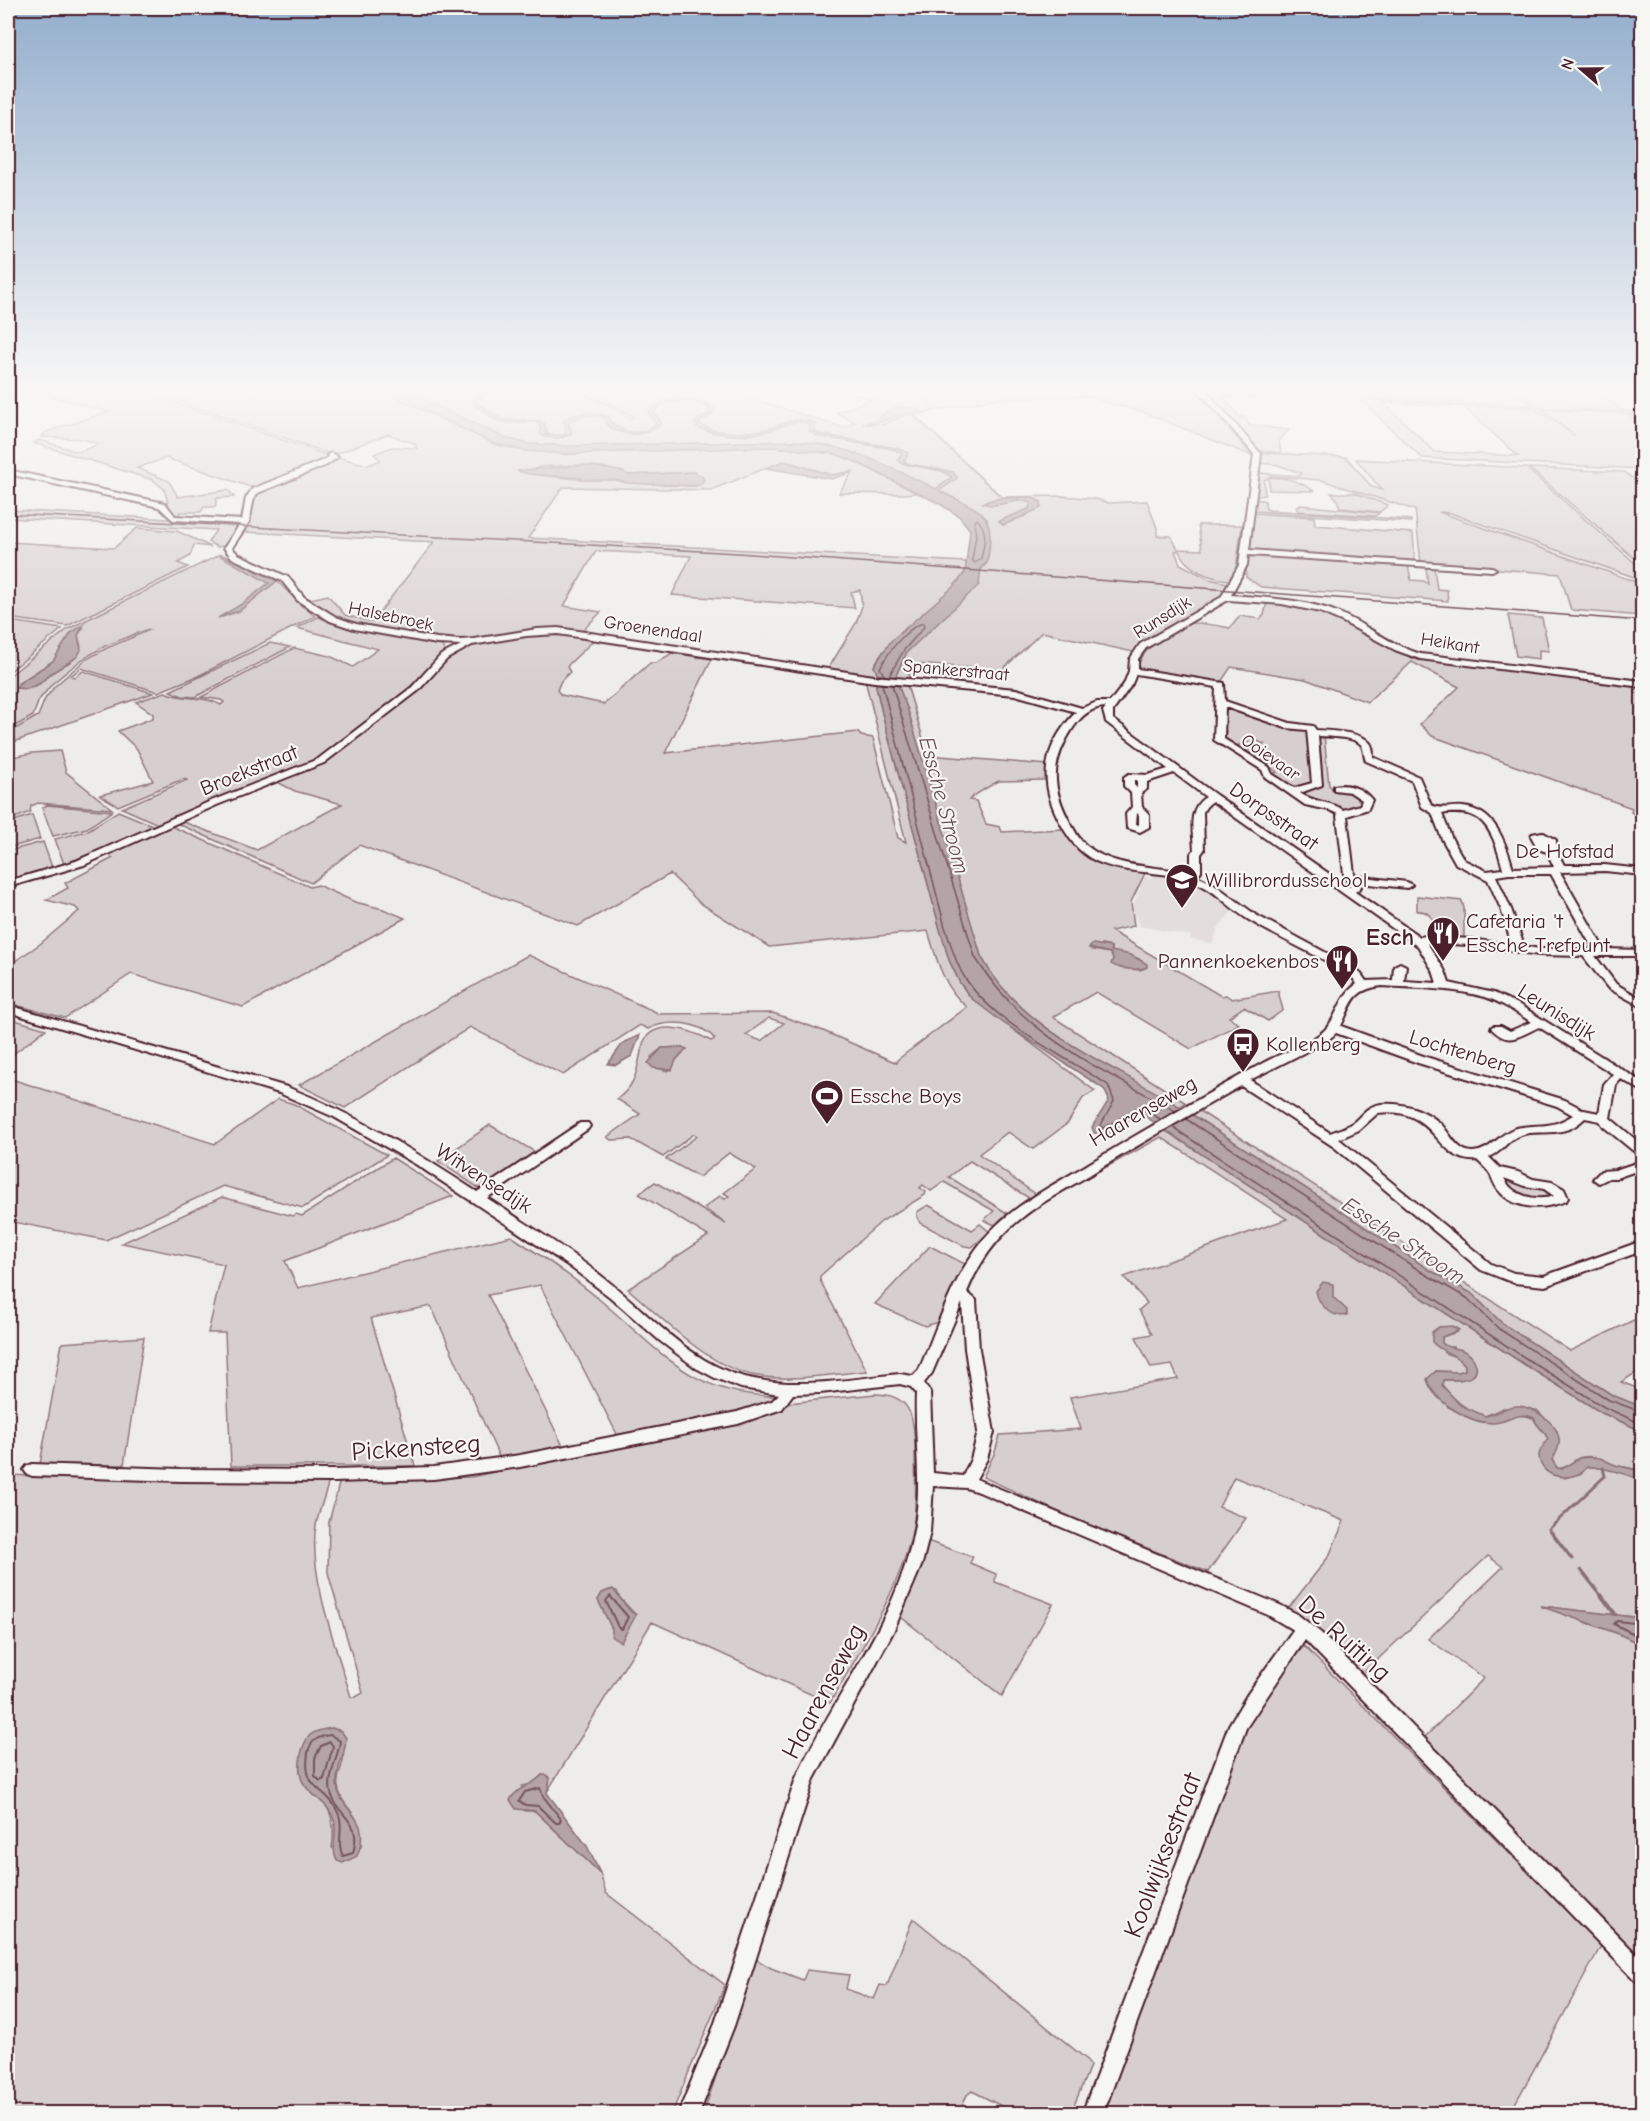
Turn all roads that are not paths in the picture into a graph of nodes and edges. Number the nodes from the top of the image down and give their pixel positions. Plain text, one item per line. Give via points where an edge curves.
1 (69, 485) edge
2 (266, 485) edge
3 (1255, 485) edge
4 (245, 522) junction
5 (1245, 552) junction
6 (1492, 569) dead end
7 (1226, 597) junction
8 (437, 641) junction
9 (475, 642) junction
10 (454, 651) junction
11 (825, 671) joint
12 (1133, 671) junction
13 (1642, 684) edge
14 (1220, 702) junction
15 (1111, 705) junction
16 (1082, 711) junction
17 (1313, 733) junction
18 (1177, 770) junction
19 (1337, 788) dead end
20 (1292, 792) junction
21 (1213, 797) junction
22 (1137, 808) dead end
23 (1339, 811) dead end
24 (1436, 811) junction
25 (1551, 850) dead end
26 (1557, 869) junction
27 (1509, 871) junction
28 (1642, 872) edge
29 (1489, 874) junction
30 (1191, 876) junction
31 (1352, 879) junction
32 (8, 884) edge
33 (1407, 885) dead end
34 (1347, 892) junction
35 (1419, 942) junction
36 (1519, 949) junction
37 (1586, 952) junction
38 (1600, 952) junction
39 (1642, 953) edge
40 (1400, 966) dead end
41 (1398, 984) junction
42 (1363, 985) junction
43 (1444, 987) junction
44 (1642, 1004) edge
45 (8, 1008) edge
46 (1539, 1022) junction
47 (1334, 1028) junction
48 (1497, 1028) dead end
49 (1619, 1074) junction
50 (1241, 1080) junction
51 (1642, 1087) edge
52 (1580, 1113) junction
53 (1604, 1118) junction
54 (584, 1126) dead end
55 (1329, 1138) junction
56 (1642, 1151) edge
57 (1480, 1155) junction
58 (1642, 1165) edge
59 (1496, 1172) dead end
60 (1599, 1179) dead end
61 (477, 1198) junction
62 (1642, 1246) edge
63 (958, 1293) junction
64 (916, 1382) junction
65 (786, 1388) junction
66 (32, 1470) dead end
67 (925, 1479) junction
68 (967, 1482) junction
69 (1303, 1628) junction
70 (1642, 1973) edge
71 (688, 2114) edge
72 (1092, 2114) edge

1 - 4 street via 162,505 173,518
2 - 4 street, Halsebroek via 250,498
3 - 5 street
4 - 8 street, Halsebroek via 229,544 230,552 285,579 314,608 340,622
5 - 6 street
5 - 7 street via 1243,566
7 - 12 street, Runsdijk via 1143,646 1134,658
7 - 13 street, Heikant via 1328,611 1420,656
8 - 9 street, Halsebroek
8 - 10 street
9 - 10 street, Broekstraat
9 - 11 street, Groenendaal via 525,632 558,631
10 - 32 street, Broekstraat via 416,689 321,761 214,803 80,863
11 - 16 street, Spankerstraat via 1016,692
12 - 14 street via 1219,683
12 - 15 street, Runsdijk
14 - 17 street via 1289,726 1310,728
14 - 20 street, Ooievaar via 1218,740 1266,769 1268,775
15 - 16 street via 1096,704
15 - 18 street, Dorpsstraat via 1107,716 1113,724
16 - 30 street via 1061,739 1050,769 1052,797 1076,840 1107,861
17 - 20 street via 1317,785
17 - 24 street via 1348,736 1366,744 1369,759 1416,779 1427,807
18 - 21 street, Dorpsstraat
18 - 22 street via 1144,777 1142,789 1136,792
19 - 31 street via 1356,791 1367,800 1365,807 1342,816
20 - 23 street, Ooievaar via 1308,803
21 - 30 street via 1201,803 1198,810 1199,850 1196,872
21 - 34 street, Dorpsstraat
24 - 27 street via 1470,811 1480,815 1500,845
24 - 29 street via 1460,862
25 - 26 street
26 - 27 street, De Hofstad
26 - 28 street, De Hofstad
26 - 38 street
27 - 29 street, De Hofstad
29 - 36 street
30 - 42 street via 1237,908 1354,972
31 - 33 street
31 - 34 street via 1356,887
34 - 35 street, Dorpsstraat
35 - 36 street via 1470,942
35 - 43 street, Dorpsstraat via 1433,958
36 - 37 street
37 - 38 street
37 - 44 street via 1609,983
38 - 39 street
40 - 41 street
41 - 42 street
41 - 43 street, Leunisdijk
42 - 47 street, Haarenseweg via 1352,992
43 - 46 street, Leunisdijk via 1490,995
45 - 61 street, Witvensedijk via 295,1095 390,1144
46 - 48 street via 1509,1036
46 - 49 street, Leunisdijk
47 - 50 street, Haarenseweg via 1323,1038
47 - 52 street, Lochtenberg via 1561,1103
49 - 51 street, Leunisdijk
49 - 53 street via 1610,1084
50 - 55 street
50 - 63 street, Haarenseweg via 1016,1216 978,1256
52 - 53 street
52 - 57 street via 1562,1128 1513,1133 1496,1150
53 - 56 street
54 - 61 street
55 - 57 street via 1357,1126 1370,1112 1398,1108 1418,1114 1456,1151
55 - 62 street via 1486,1267 1510,1278 1545,1281
57 - 59 street
58 - 60 street
61 - 65 street, Witvensedijk via 593,1276 706,1367 740,1381
63 - 64 street, Haarenseweg via 926,1373
63 - 68 street via 969,1300 972,1349 986,1425 985,1442
64 - 65 street, Witvensedijk via 900,1379
64 - 67 street, Haarenseweg via 923,1392
65 - 66 street, Pickensteeg via 786,1395 777,1406 738,1418 462,1471 333,1476
67 - 68 street, De Ruiting
67 - 71 street, Haarenseweg via 922,1533 911,1571 805,1778 724,2026
68 - 69 street, De Ruiting via 1274,1610
69 - 70 street, De Ruiting
69 - 72 street, Koolwijksestraat via 1238,1725

